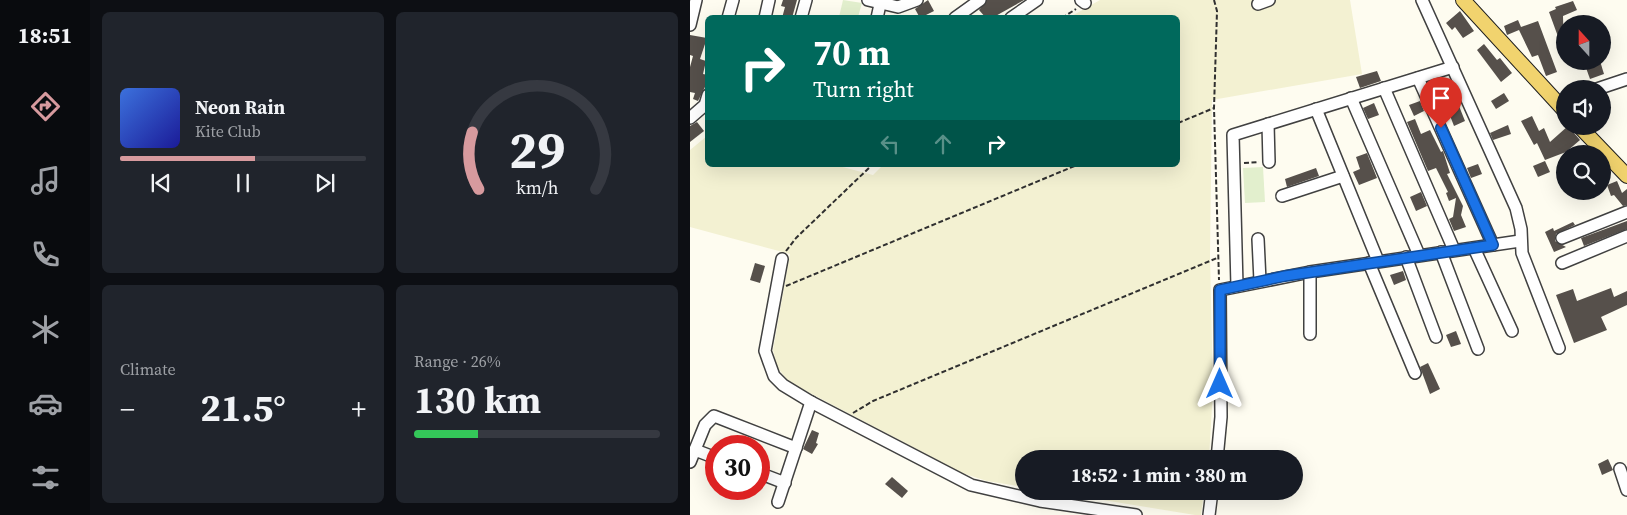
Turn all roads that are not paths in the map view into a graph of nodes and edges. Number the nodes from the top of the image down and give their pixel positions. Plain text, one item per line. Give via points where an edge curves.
1 (696, 0) edge
2 (733, 0) edge
3 (769, 0) edge
4 (806, 0) edge
5 (868, 0) edge
6 (917, 0) edge
7 (980, 0) edge
8 (1037, 0) edge
9 (1422, 0) edge
10 (1463, 0) edge
11 (880, 2) edge
12 (729, 15) edge
13 (766, 15) edge
14 (802, 15) edge
15 (878, 15) edge
16 (958, 15) edge
17 (1016, 15) edge
18 (690, 25) edge
19 (1453, 67) junction
20 (1418, 78) junction
21 (1627, 79) edge
22 (1611, 85) edge
23 (1384, 88) junction
24 (1351, 98) junction
25 (1556, 99) edge
26 (705, 104) edge
27 (1316, 109) junction
28 (690, 118) edge
29 (1268, 124) junction
30 (1588, 135) edge
31 (1269, 162) road end
32 (1343, 176) junction
33 (1627, 176) edge
34 (1282, 196) dead end
35 (1627, 212) edge
36 (1627, 236) edge
37 (1562, 238) dead end
38 (1258, 239) dead end
39 (1520, 241) junction
40 (1493, 245) junction
41 (1474, 248) junction
42 (1454, 250) junction
43 (1441, 252) junction
44 (1420, 255) junction
45 (1406, 257) junction
46 (782, 259) road end
47 (1373, 262) junction
48 (1562, 263) dead end
49 (1310, 272) junction
50 (1260, 281) junction
51 (1237, 286) junction
52 (1512, 331) dead end
53 (1310, 334) dead end
54 (1436, 337) dead end
55 (1559, 348) dead end
56 (1478, 349) dead end
57 (1415, 373) dead end
58 (812, 402) junction
59 (796, 448) junction
60 (695, 450) junction
61 (1218, 450) edge
62 (705, 454) edge
63 (690, 462) edge
64 (1620, 469) dead end
65 (770, 477) edge
66 (785, 482) junction
67 (1627, 490) edge
68 (1211, 500) edge
69 (778, 502) dead end
70 (1136, 515) edge
71 (1209, 515) edge

1 - 18 street
2 - 12 street
3 - 13 street
4 - 14 street
5 - 11 street
6 - 11 street via 902,7
7 - 16 street
8 - 17 street
9 - 19 street
10 - 25 main road
11 - 15 street
19 - 20 street
19 - 39 street via 1516,208
20 - 23 street
20 - 40 street
21 - 22 street
23 - 24 street
23 - 42 street
24 - 27 street
24 - 44 street
26 - 28 street
27 - 29 street
27 - 32 street
29 - 31 street
29 - 51 street via 1233,135
30 - 33 main road
32 - 34 street
32 - 47 street
35 - 37 street
36 - 48 street
38 - 50 street
39 - 40 street
39 - 55 street
40 - 41 street
41 - 42 street
41 - 52 street
42 - 43 street
43 - 44 street
43 - 56 street
44 - 45 street
45 - 47 street
45 - 54 street
46 - 58 street via 766,343 768,364 783,384
47 - 49 street
47 - 57 street
49 - 50 street
49 - 53 street
50 - 51 street
51 - 61 street via 1220,290 1221,418
58 - 59 street
58 - 70 street via 971,485 1040,501
59 - 60 street via 714,416 708,420
59 - 66 street
60 - 62 street
60 - 63 street
64 - 67 street
65 - 66 street
66 - 69 street
68 - 71 street

